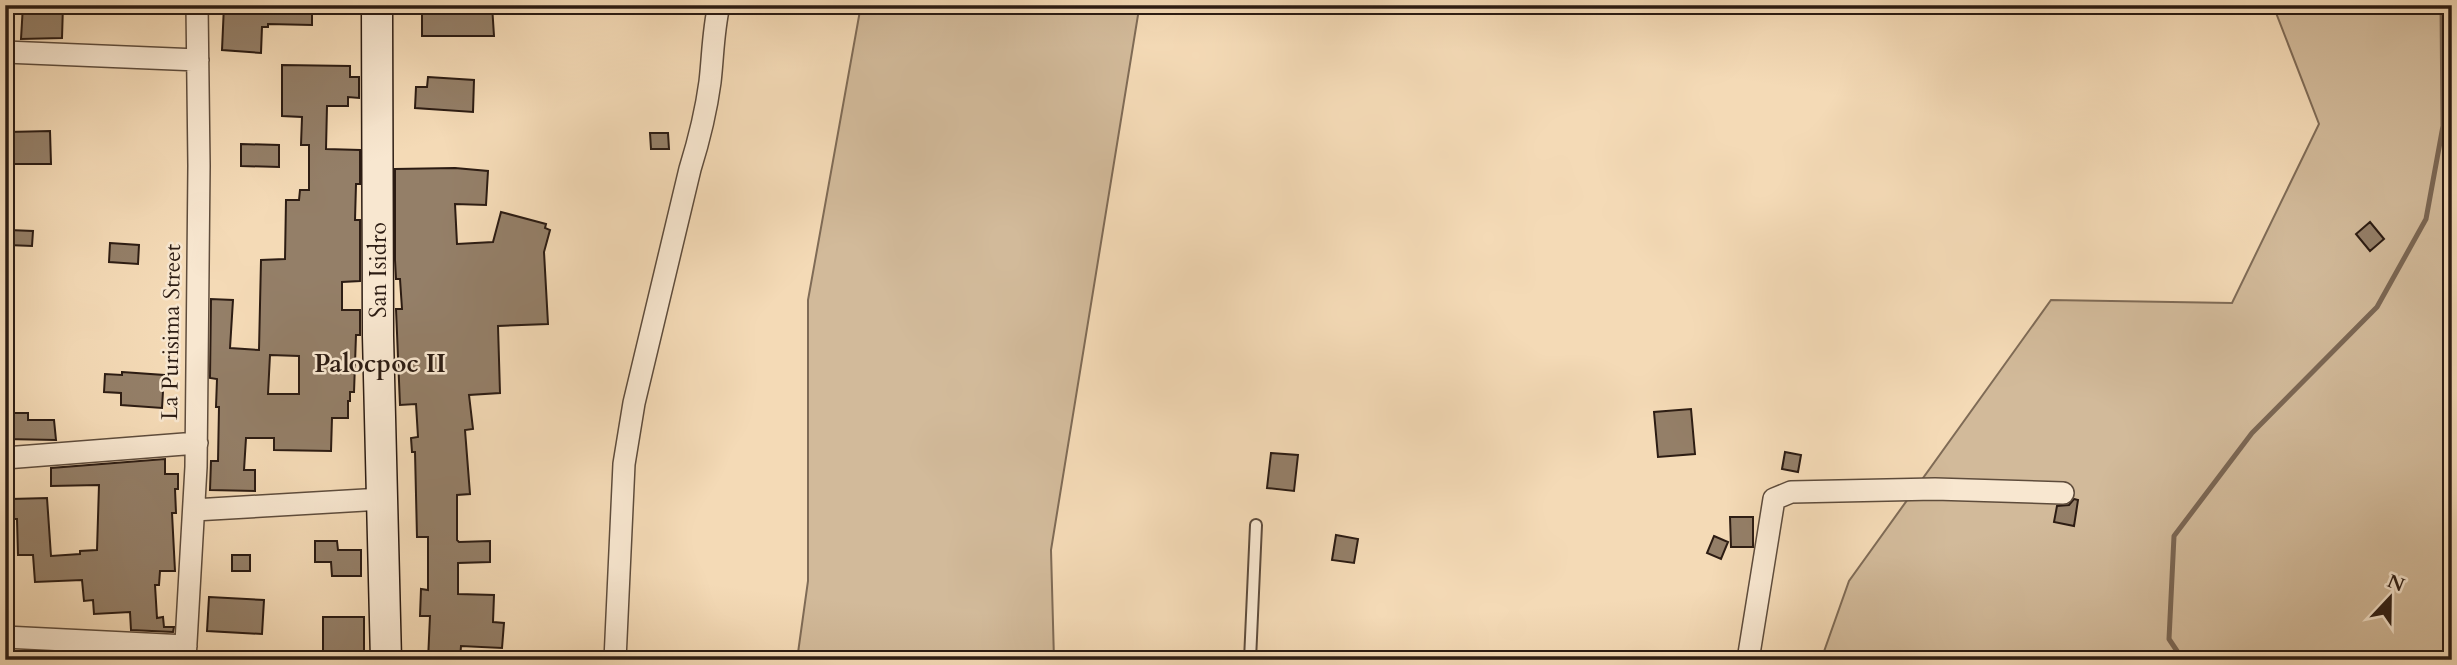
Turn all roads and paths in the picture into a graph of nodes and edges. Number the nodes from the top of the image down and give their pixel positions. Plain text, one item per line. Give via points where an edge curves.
1 (197, 5) edge
2 (377, 5) edge
3 (719, 5) edge
4 (5, 52) edge
5 (198, 60) junction
6 (197, 443) junction
7 (5, 458) edge
8 (2063, 493) dead end
9 (382, 499) junction
10 (194, 510) junction
11 (1256, 524) dead end
12 (5, 637) edge
13 (186, 653) edge
14 (386, 660) edge
15 (615, 660) edge
16 (1250, 660) edge
17 (1748, 660) edge

1 - 5 street, La Purisima Street
2 - 9 street, San Isidro
3 - 15 street via 701,133 634,403 624,464
4 - 5 street
5 - 6 street, La Purisima Street
6 - 7 street
6 - 10 street, La Purisima Street
8 - 17 street via 1935,489 1791,492 1774,499
9 - 10 street
9 - 14 street, San Isidro
10 - 13 street, La Purisima Street
11 - 16 lane
12 - 13 street

